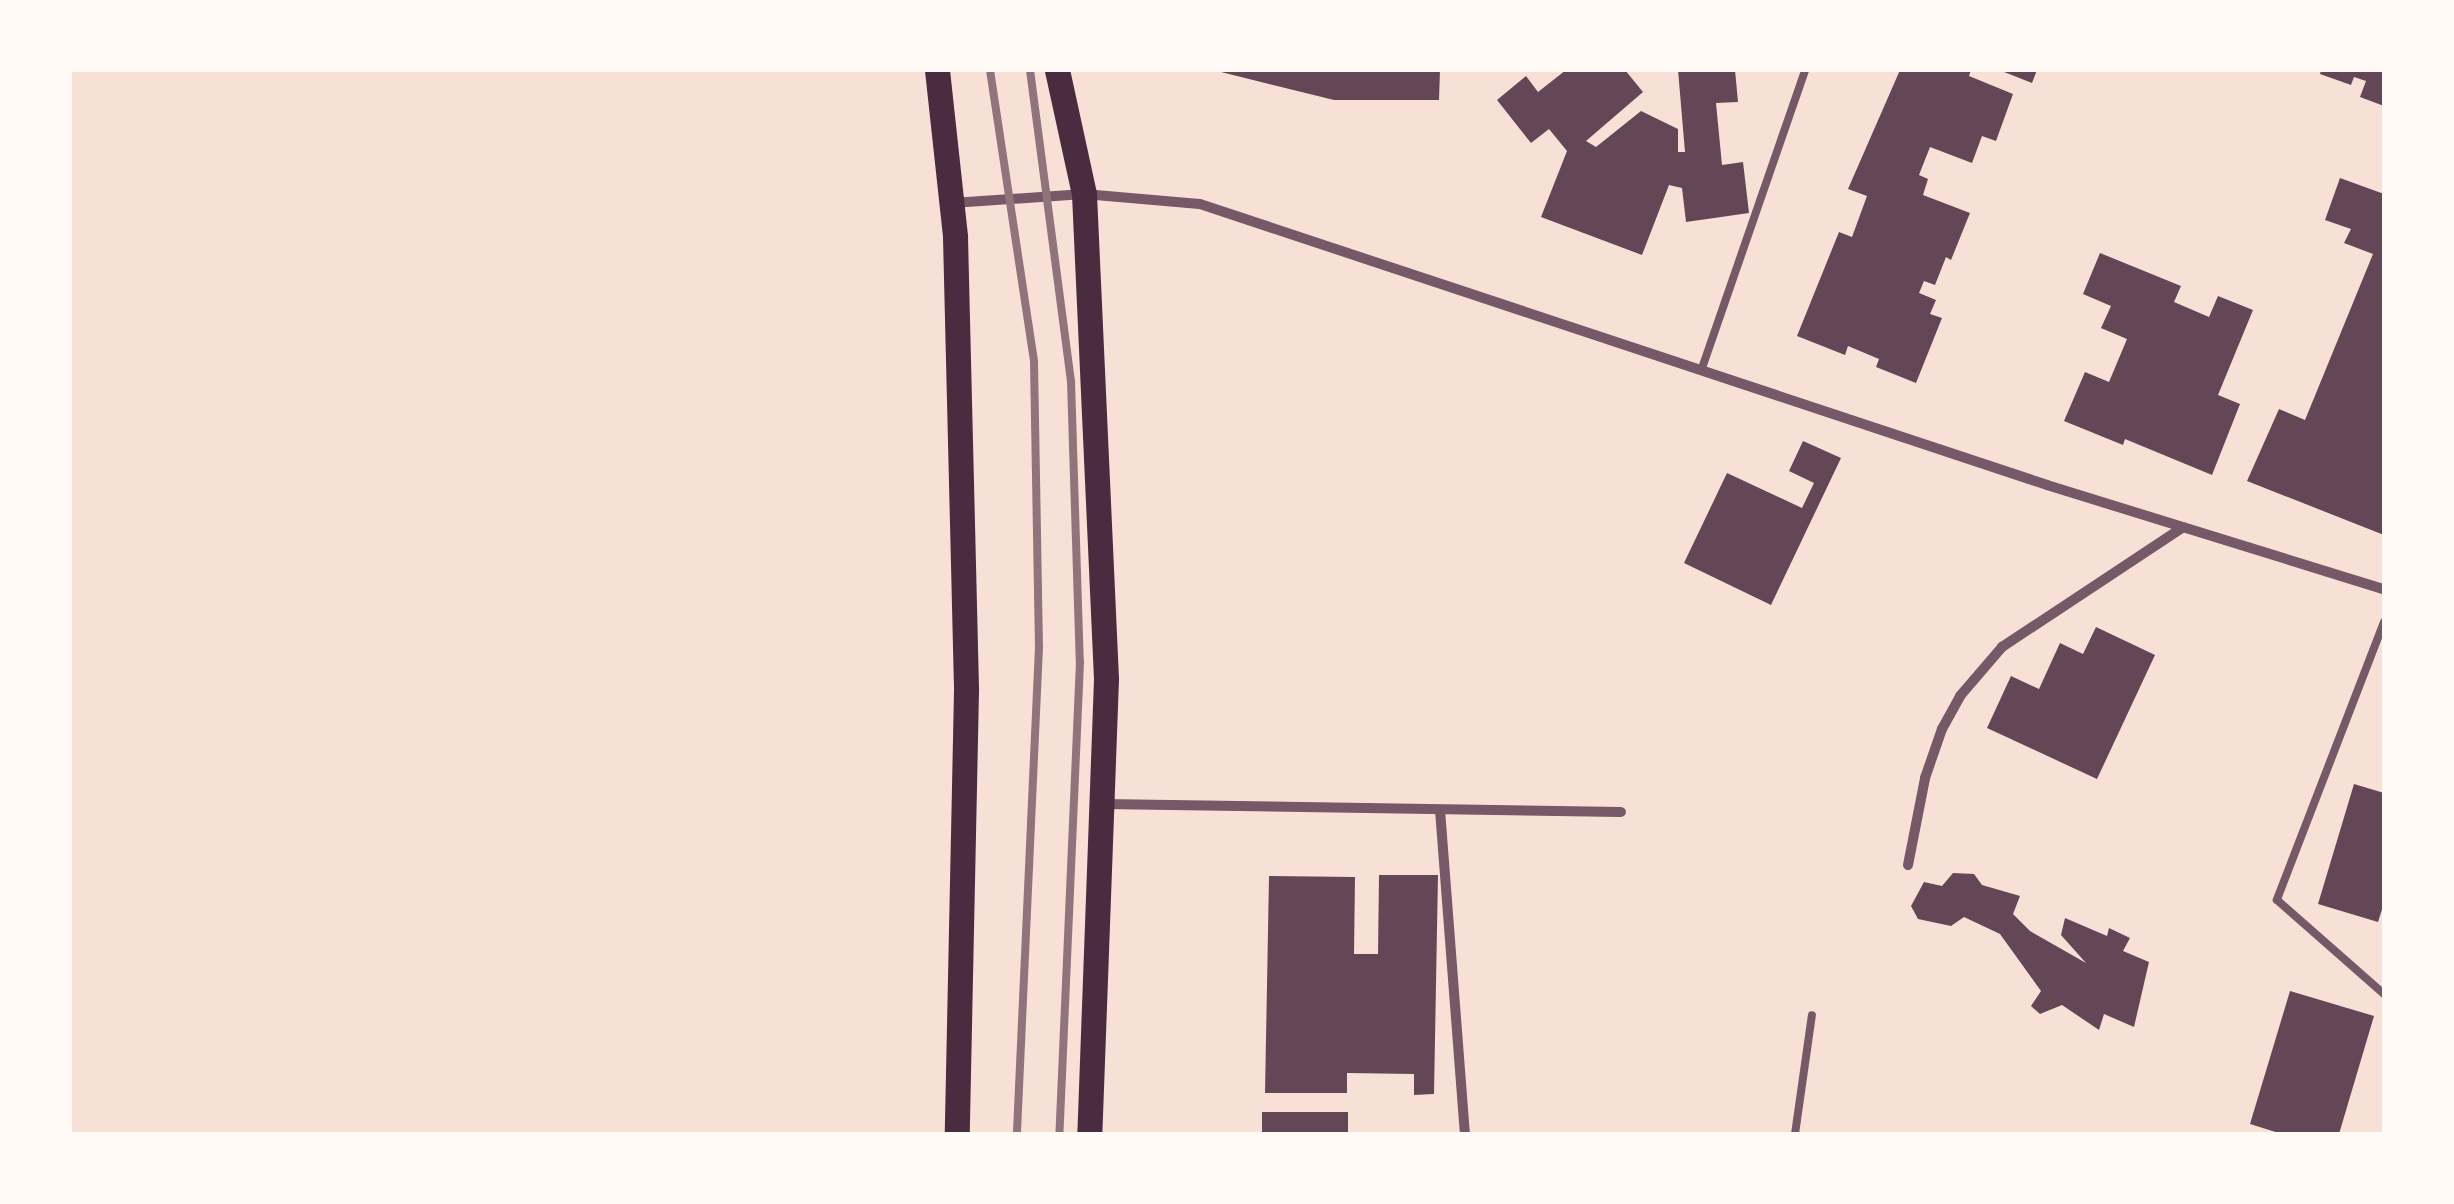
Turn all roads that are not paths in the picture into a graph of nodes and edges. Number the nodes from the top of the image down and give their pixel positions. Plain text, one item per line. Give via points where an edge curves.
1 (937, 70) edge
2 (1057, 70) edge
3 (1804, 70) edge
4 (1084, 194) junction
5 (952, 203) junction
6 (1701, 370) junction
7 (2183, 528) junction
8 (2384, 589) edge
9 (2384, 622) edge
10 (1102, 804) junction
11 (1440, 810) junction
12 (1621, 812) dead end
13 (1908, 866) dead end
14 (2384, 994) edge
15 (1812, 1015) dead end
16 (958, 1134) edge
17 (1089, 1134) edge
18 (1464, 1134) edge
19 (1795, 1134) edge

1 - 5 main road
2 - 4 main road
3 - 6 lane
4 - 5 street
4 - 6 street via 1200,204
4 - 10 main road via 1106,679
5 - 16 main road via 966,692
6 - 7 street
7 - 8 street
7 - 13 street via 2002,647 1960,696 1925,778
9 - 14 lane via 2277,900
10 - 11 street
10 - 17 main road
11 - 12 street
11 - 18 street
15 - 19 lane

